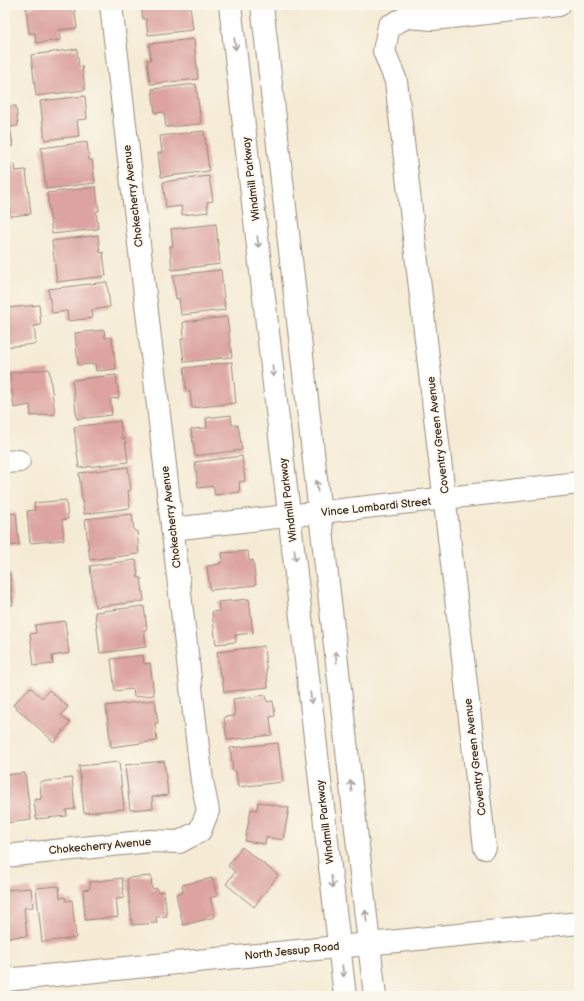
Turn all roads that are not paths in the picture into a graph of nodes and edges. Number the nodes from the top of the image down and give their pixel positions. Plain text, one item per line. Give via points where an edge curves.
1 (111, 5) edge
2 (230, 5) edge
3 (262, 5) edge
4 (559, 5) edge
5 (579, 483) edge
6 (445, 499) junction
7 (320, 513) junction
8 (290, 516) junction
9 (172, 529) junction
10 (485, 848) dead end
11 (5, 856) edge
12 (579, 923) edge
13 (369, 944) junction
14 (340, 946) junction
15 (5, 980) edge
16 (345, 996) edge
17 (375, 996) edge

1 - 9 street, Chokecherry Avenue
2 -> 8 street, Windmill Parkway
7 -> 3 street
4 - 6 street, Coventry Green Avenue via 433,19 407,16 389,26 384,51 396,81
5 - 6 street, Vince Lombardi Street
6 - 7 street, Vince Lombardi Street
6 - 10 street, Coventry Green Avenue
7 - 8 street, Vince Lombardi Street
13 -> 7 street
8 - 9 street, Vince Lombardi Street
8 -> 14 street, Windmill Parkway
9 - 11 street, Chokecherry Avenue via 202,781 208,811 200,831 179,842 151,841
12 - 13 street, North Jessup Road
13 - 14 street, North Jessup Road
13 - 17 street
14 - 15 street, North Jessup Road
14 -> 16 street, Windmill Parkway

